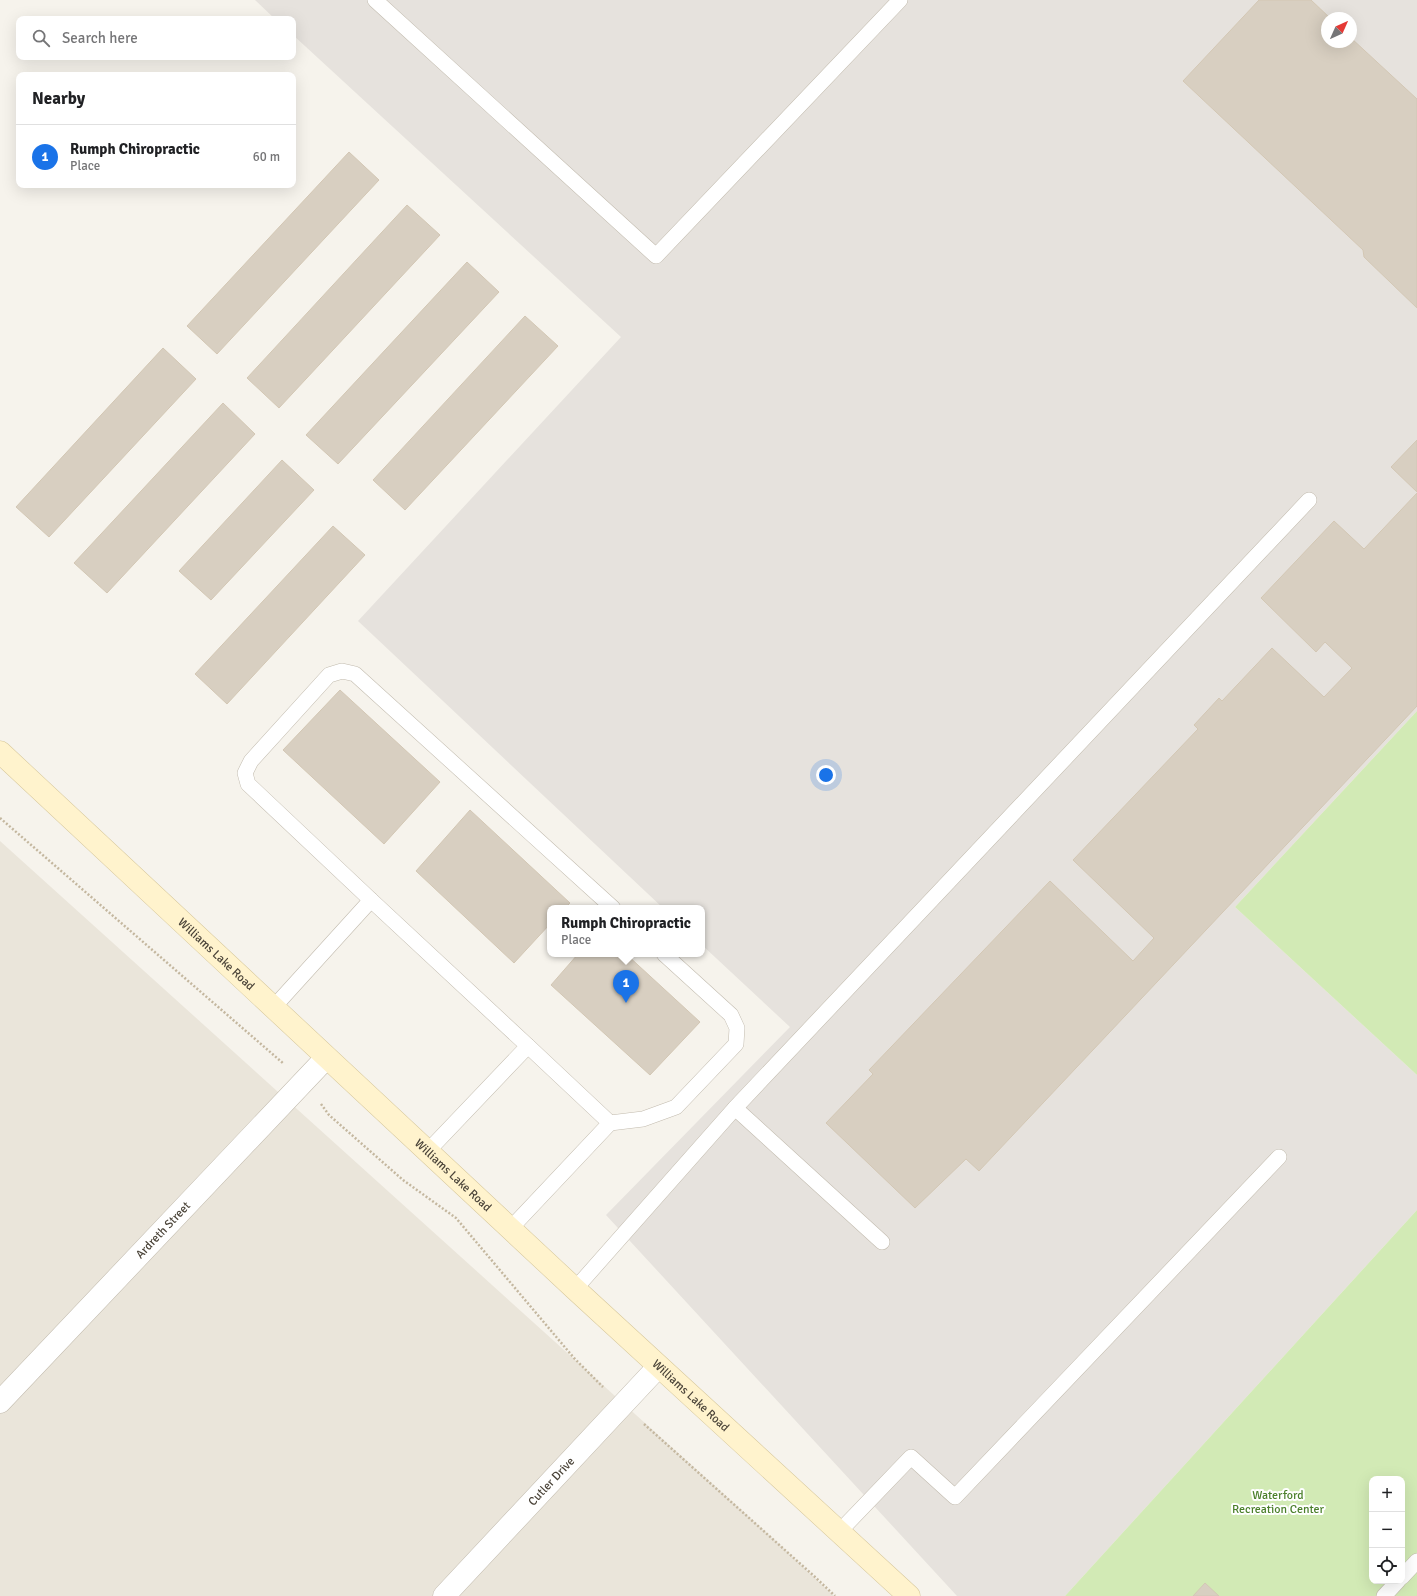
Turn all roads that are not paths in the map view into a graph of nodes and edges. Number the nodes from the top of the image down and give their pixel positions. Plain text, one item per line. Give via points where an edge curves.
1 (375, 0) edge
2 (900, 0) edge
3 (1309, 500) dead end
4 (1, 755) edge
5 (371, 900) junction
6 (610, 905) edge
7 (667, 957) edge
8 (273, 1008) junction
9 (528, 1046) junction
10 (326, 1058) junction
11 (735, 1108) junction
12 (610, 1123) junction
13 (427, 1152) junction
14 (1279, 1157) dead end
15 (510, 1229) junction
16 (882, 1242) dead end
17 (575, 1289) junction
18 (658, 1367) junction
19 (0, 1402) edge
20 (839, 1532) junction
21 (1417, 1560) edge
22 (1405, 1574) edge
23 (1395, 1584) edge
24 (444, 1596) edge
25 (909, 1596) edge
26 (1384, 1596) edge

1 - 2 lane via 656,256
3 - 11 lane
4 - 8 main road, Williams Lake Road
5 - 6 lane via 248,784 245,773 251,761 329,676 342,671 355,674
5 - 8 lane
5 - 9 lane
7 - 12 lane via 731,1015 737,1028 736,1044 676,1107 643,1119
8 - 10 main road, Williams Lake Road
9 - 12 lane
9 - 13 lane
10 - 13 main road, Williams Lake Road
10 - 19 street, Ardreth Street
11 - 16 lane
11 - 17 lane
12 - 15 lane
13 - 15 main road, Williams Lake Road
14 - 20 lane via 955,1497 911,1457
15 - 17 main road, Williams Lake Road
17 - 18 main road, Williams Lake Road
18 - 20 main road, Williams Lake Road
18 - 24 street, Cutler Drive
20 - 25 main road, Williams Lake Road
21 - 22 lane
23 - 26 lane

